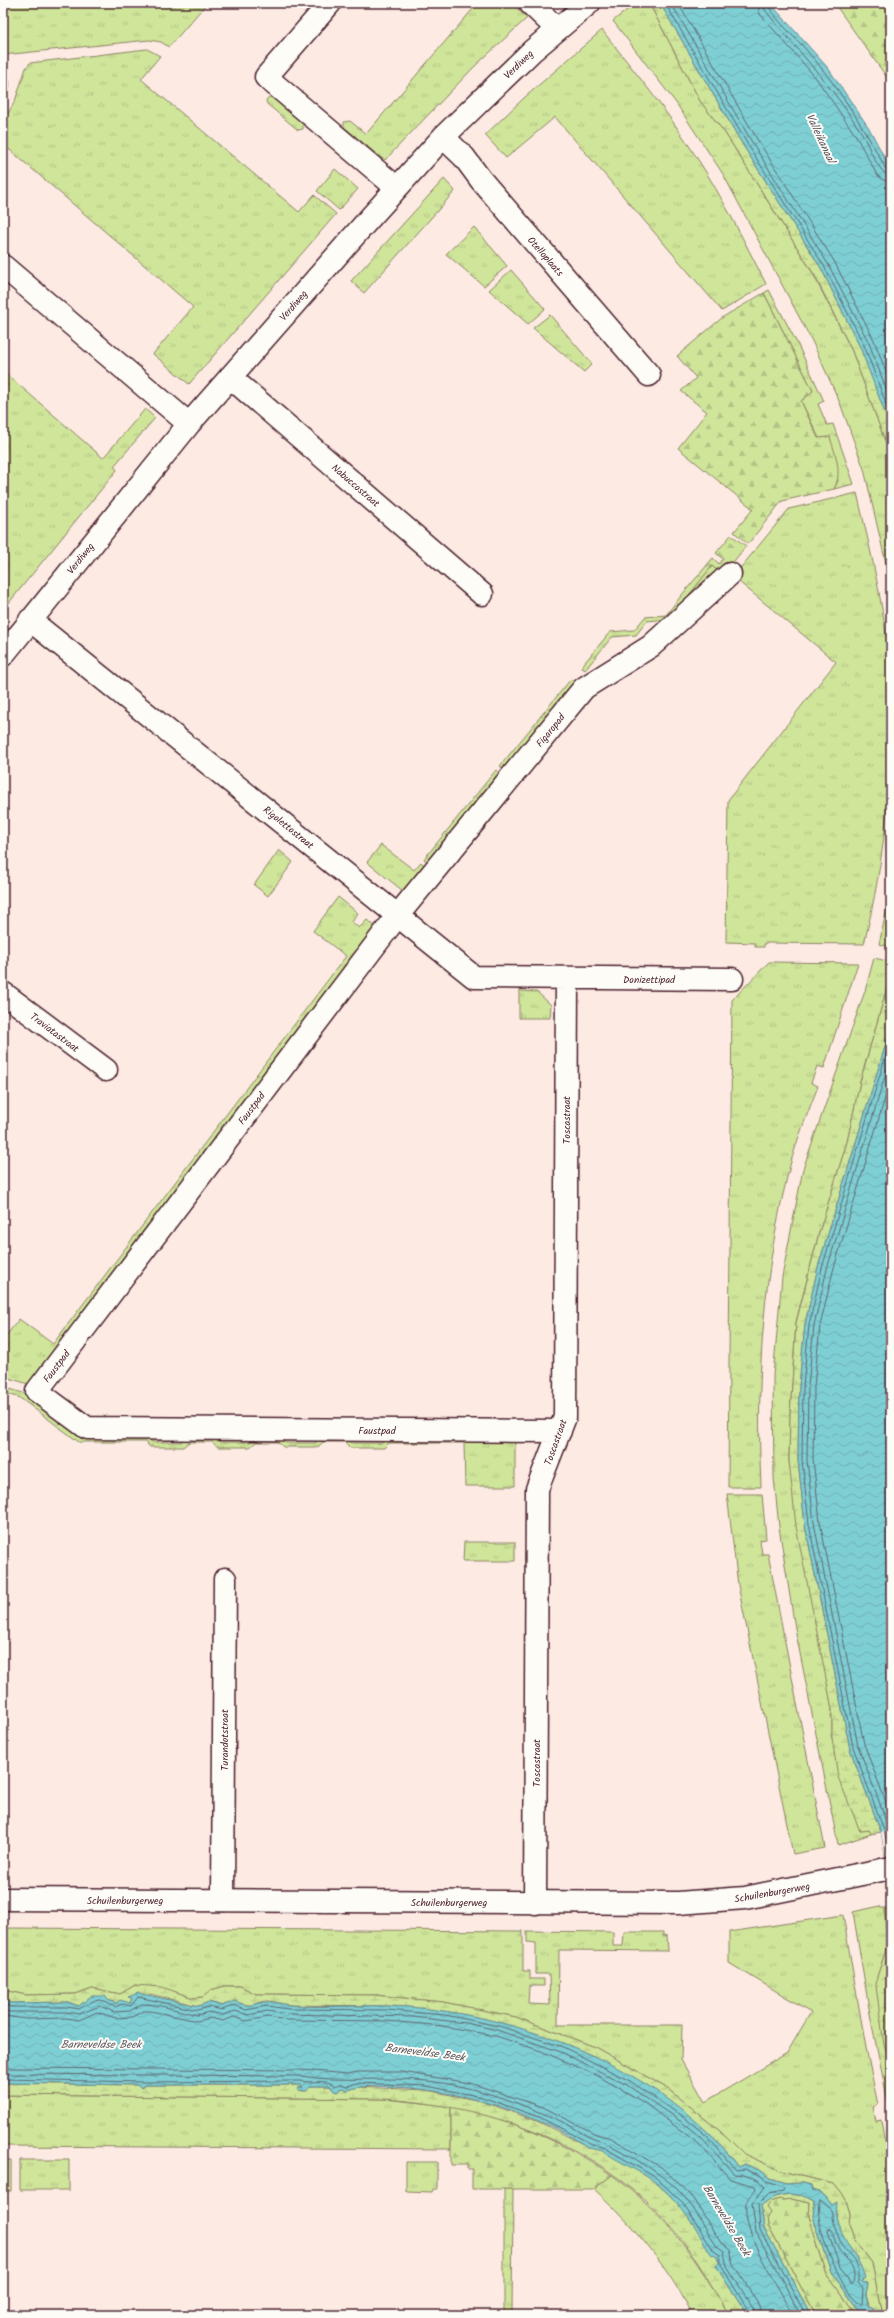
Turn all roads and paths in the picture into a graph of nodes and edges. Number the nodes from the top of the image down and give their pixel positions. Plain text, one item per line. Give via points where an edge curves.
1 (330, 3) edge
2 (530, 3) edge
3 (589, 3) edge
4 (557, 29) junction
5 (443, 137) junction
6 (397, 188) junction
7 (3, 266) edge
8 (649, 375) dead end
9 (230, 377) junction
10 (189, 424) junction
11 (730, 574) dead end
12 (482, 594) dead end
13 (30, 620) junction
14 (3, 655) edge
15 (398, 915) junction
16 (567, 979) junction
17 (732, 979) dead end
18 (3, 993) edge
19 (106, 1070) dead end
20 (560, 1431) junction
21 (225, 1579) dead end
22 (889, 1869) edge
23 (3, 1899) edge
24 (223, 1900) junction
25 (535, 1903) junction

1 - 6 street via 266,77
2 - 4 street
3 - 4 street, Verdiweg
4 - 5 street, Verdiweg
5 - 6 street, Verdiweg
5 - 8 street, Otelloplaats via 464,157
6 - 9 street, Verdiweg
7 - 10 street
9 - 10 street, Verdiweg
9 - 12 street, Nabuccostraat
10 - 13 street, Verdiweg
11 - 15 street, Figaropad via 651,646 584,688
13 - 14 street, Verdiweg
13 - 15 street, Rigolettostraat
15 - 16 street, Rigolettostraat via 474,978
15 - 20 street, Faustpad via 37,1391 87,1428
16 - 17 street, Donizettipad
16 - 20 street, Toscastraat via 565,1417
18 - 19 street, Traviatastraat
20 - 25 street, Toscastraat via 537,1489
21 - 24 street, Turandotstraat
22 - 25 street, Schuilenburgerweg via 745,1898 678,1903
23 - 24 street, Schuilenburgerweg
24 - 25 street, Schuilenburgerweg

